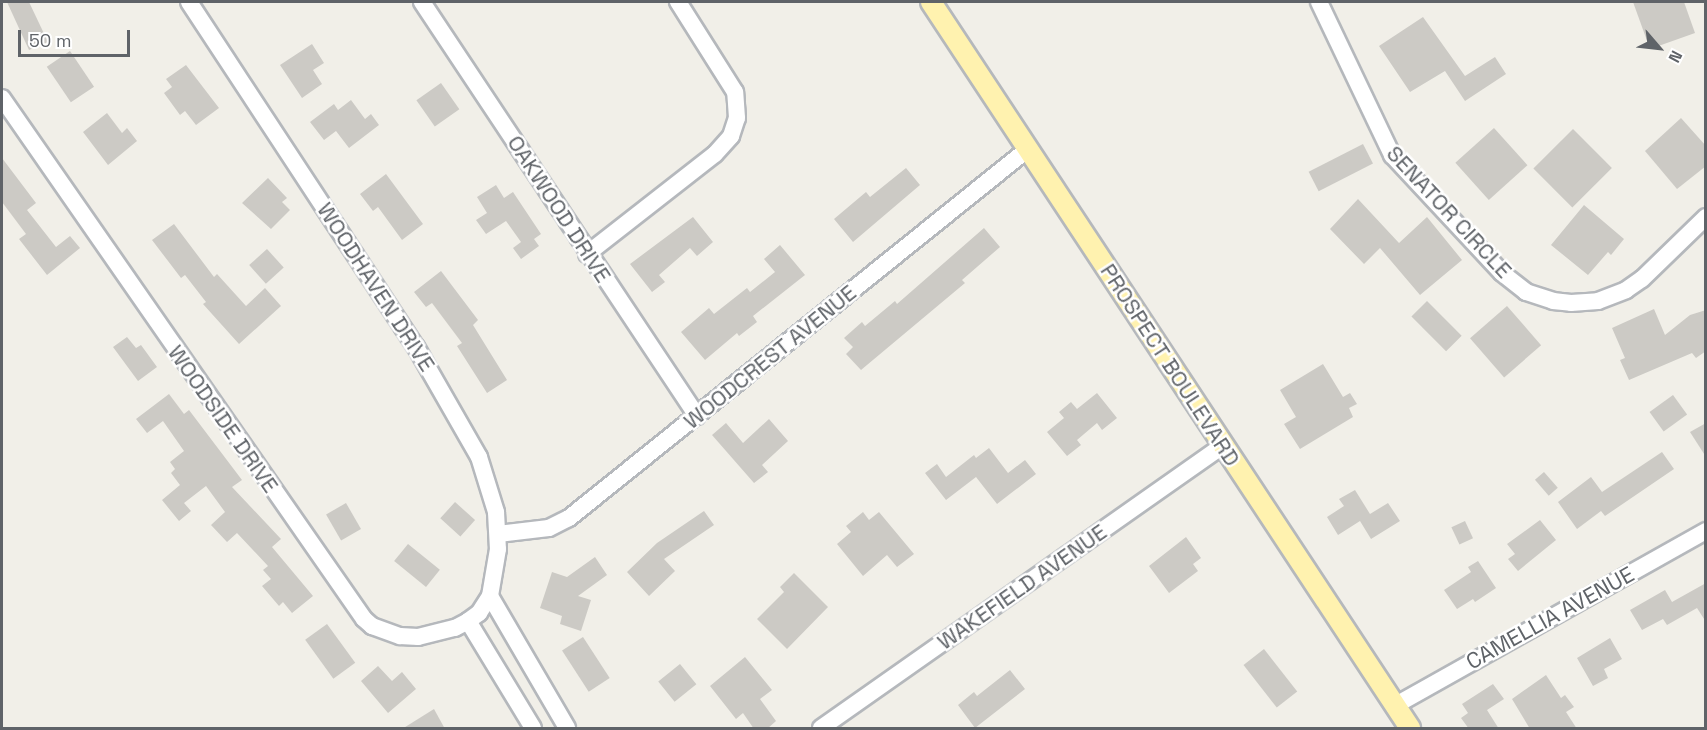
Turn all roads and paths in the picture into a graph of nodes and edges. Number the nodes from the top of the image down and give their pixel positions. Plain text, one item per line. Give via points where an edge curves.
1 (189, 2) edge
2 (422, 2) edge
3 (678, 2) edge
4 (931, 2) edge
5 (1319, 2) edge
6 (2, 98) edge
7 (1028, 149) junction
8 (1706, 216) edge
9 (587, 254) junction
10 (697, 416) junction
11 (1223, 445) junction
12 (1706, 531) edge
13 (498, 534) junction
14 (490, 596) junction
15 (468, 621) junction
16 (1394, 705) junction
17 (533, 729) edge
18 (567, 729) edge
19 (821, 729) edge
20 (1410, 729) edge

1 - 13 street, WOODHAVEN DRIVE via 417,347 460,421 479,457 496,512
2 - 9 street, OAKWOOD DRIVE
3 - 9 street via 735,92 737,118 731,136 715,154
4 - 7 main road, PROSPECT BOULEVARD
5 - 8 street, SENATOR CIRCLE via 1392,155 1502,273 1526,292 1571,303 1598,301 1626,290
6 - 15 street, WOODSIDE DRIVE via 364,619 400,636 418,637
7 - 10 street, WOODCREST AVENUE
7 - 11 main road, PROSPECT BOULEVARD
9 - 10 street, OAKWOOD DRIVE
10 - 13 street, WOODCREST AVENUE via 569,518 549,528
11 - 16 main road, PROSPECT BOULEVARD
11 - 19 street, WAKEFIELD AVENUE
12 - 16 street, CAMELLIA AVENUE
13 - 14 street, WOODHAVEN DRIVE
14 - 15 street, WOODSIDE DRIVE
14 - 18 street
15 - 17 street
16 - 20 main road, PROSPECT BOULEVARD

